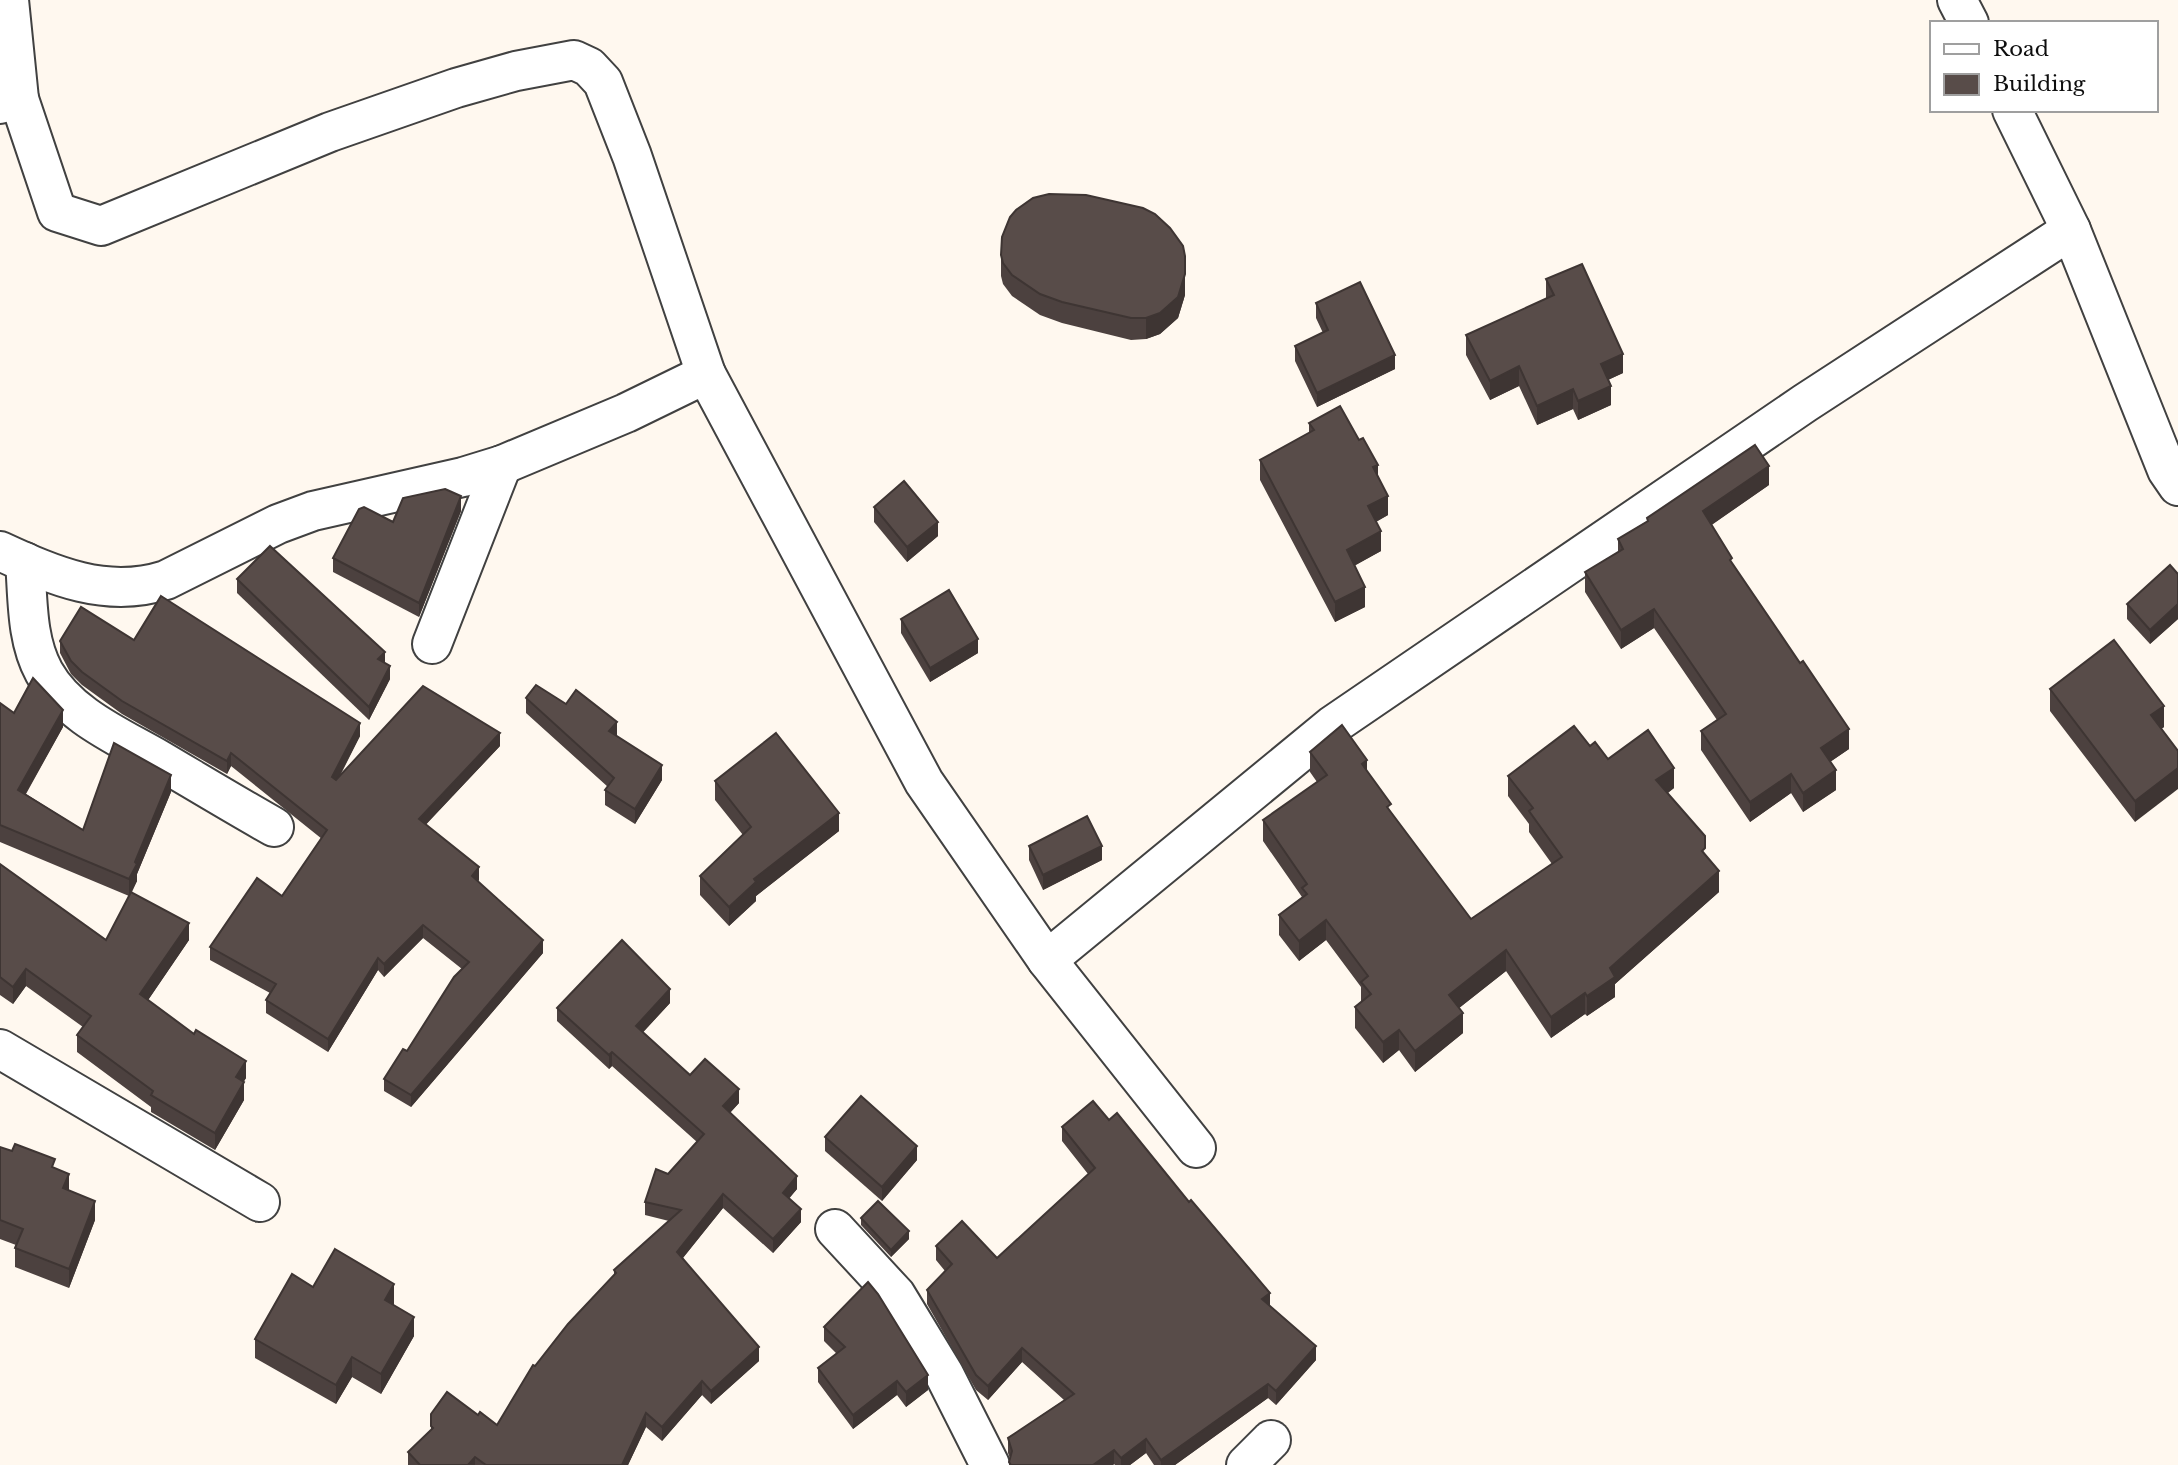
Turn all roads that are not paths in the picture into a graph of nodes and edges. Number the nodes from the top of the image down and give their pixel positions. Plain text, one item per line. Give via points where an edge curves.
1 (9, 0) edge
2 (1957, 0) edge
3 (1968, 21) edge
4 (9, 101) edge
5 (2013, 112) edge
6 (2071, 230) junction
7 (706, 374) junction
8 (502, 466) junction
9 (2178, 486) edge
10 (13, 556) edge
11 (432, 644) dead end
12 (274, 827) dead end
13 (1047, 960) junction
14 (0, 1049) edge
15 (1196, 1148) dead end
16 (260, 1202) dead end
17 (835, 1228) dead end
18 (990, 1465) edge

1 - 4 street
2 - 3 street
4 - 7 street via 57,212 102,226 330,132 456,88 574,60 603,82
5 - 6 street
6 - 9 street via 2167,470
6 - 13 street via 1805,403 1333,725
7 - 8 street
7 - 13 street via 924,782
8 - 10 street via 313,511 147,586 93,586
8 - 11 street
10 - 12 street via 31,639 59,694 124,741
13 - 15 street
14 - 16 street
17 - 18 street via 896,1295 944,1374

